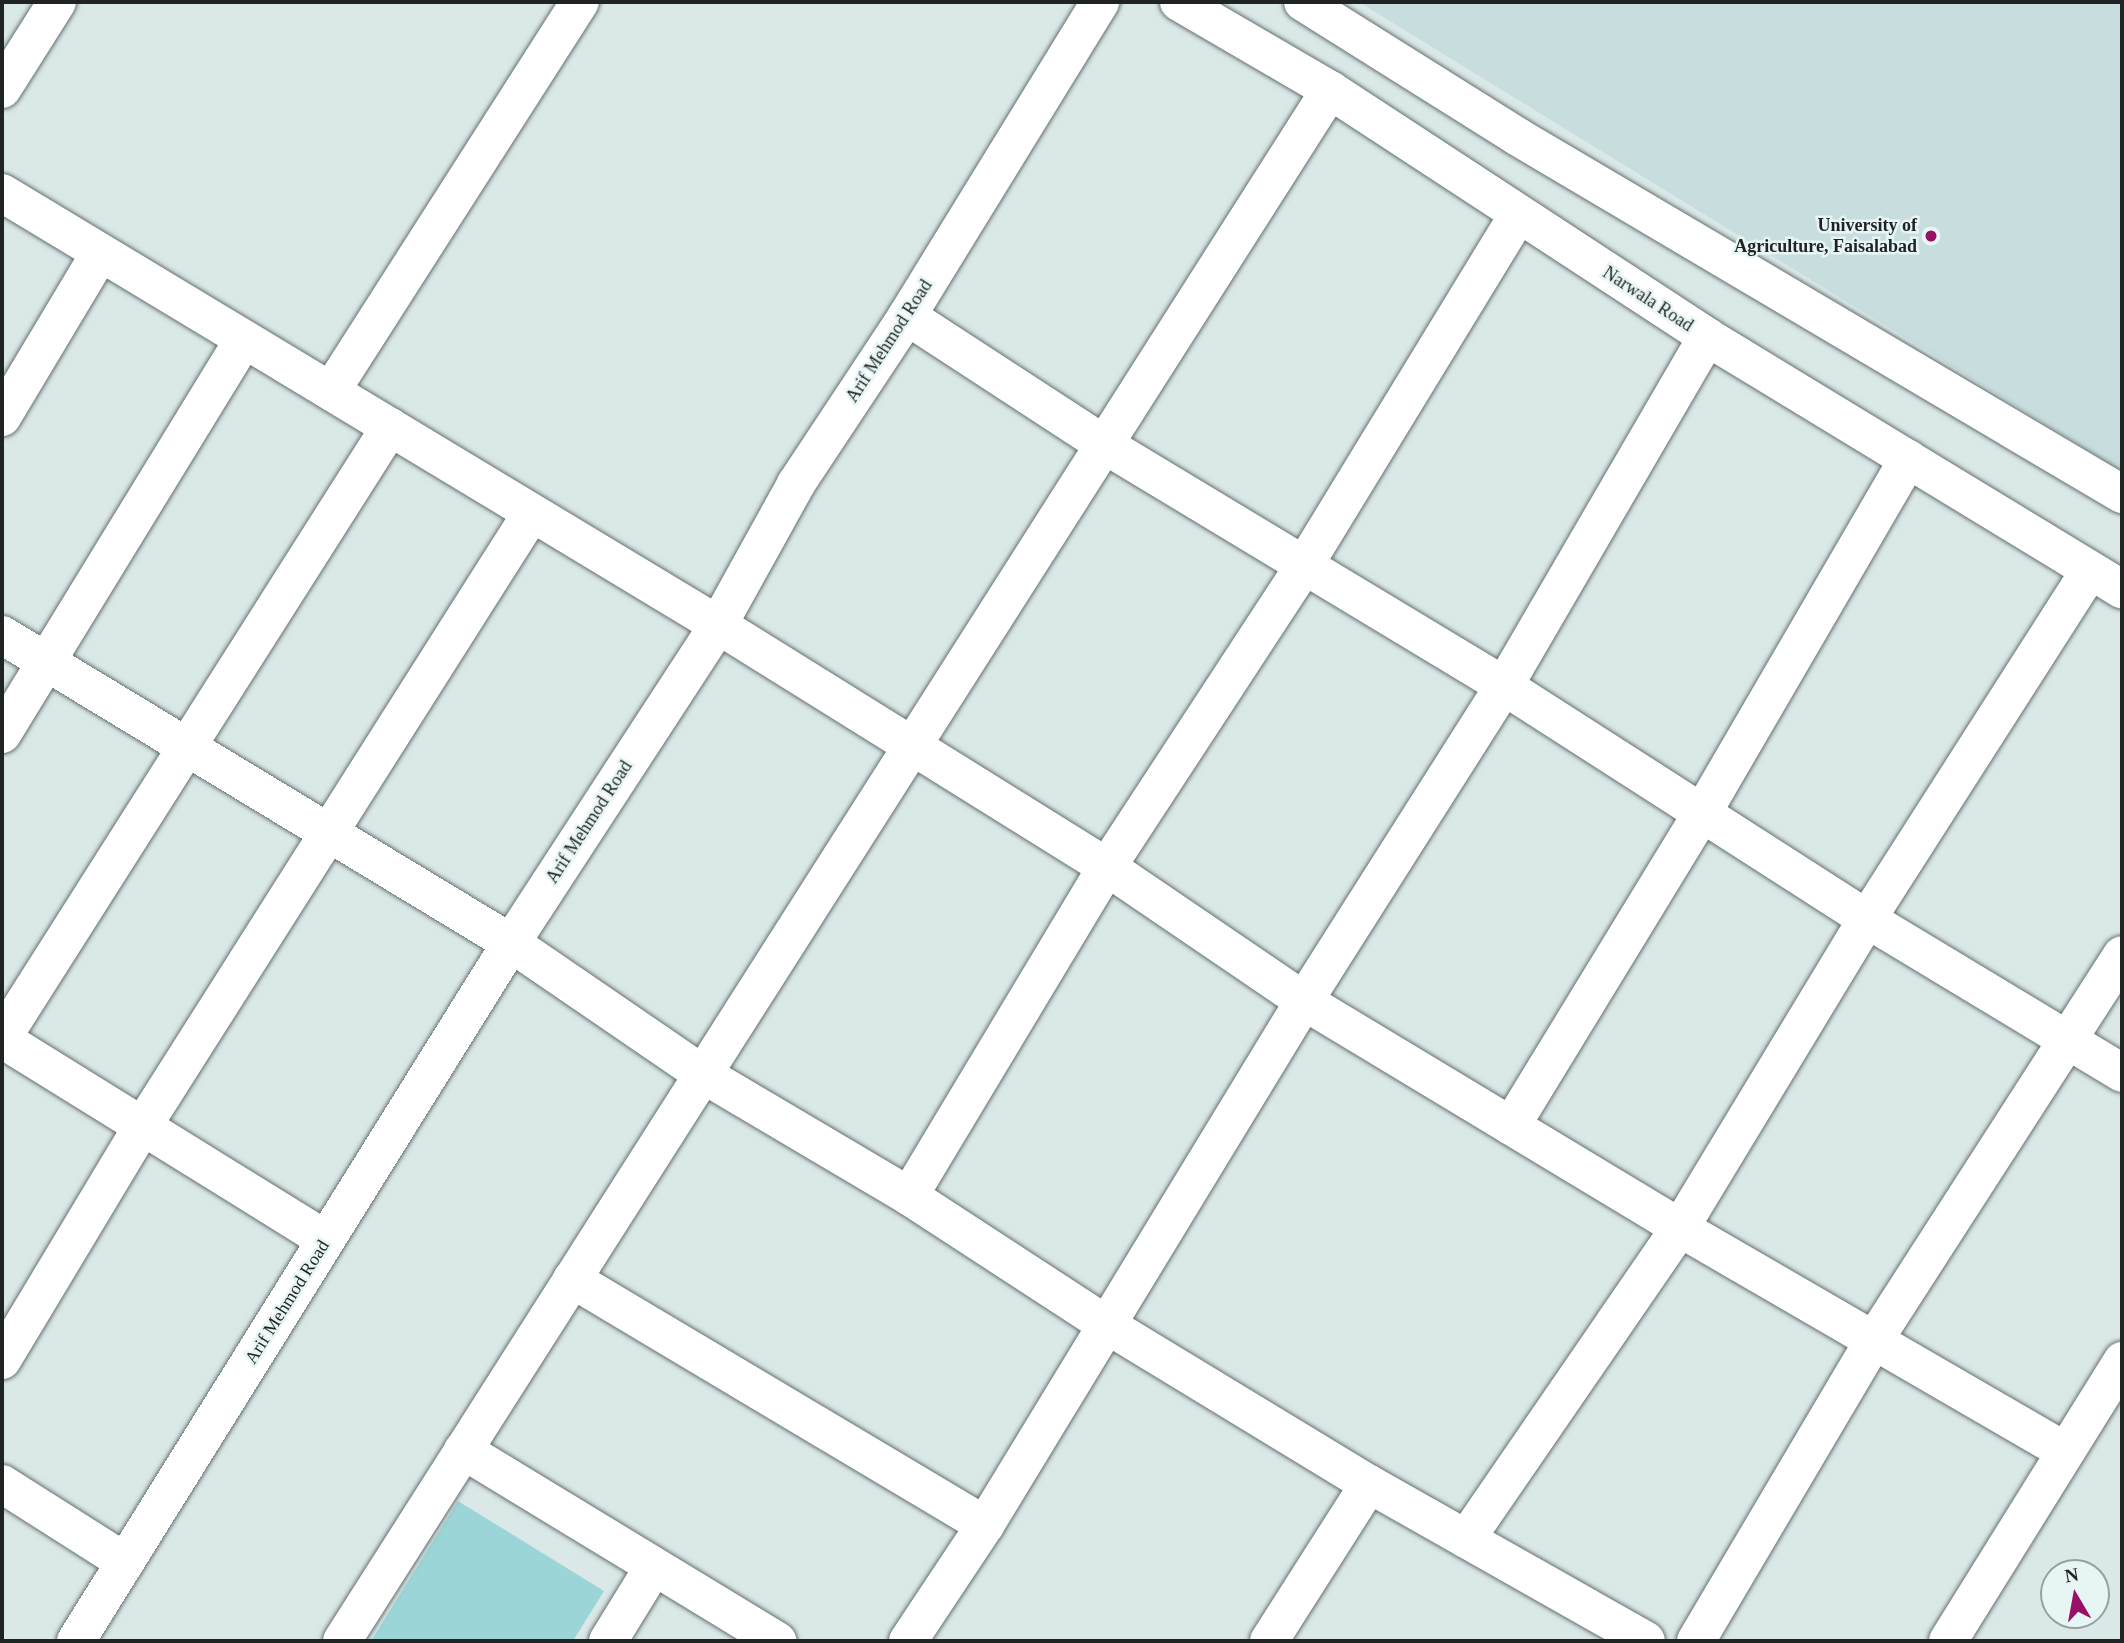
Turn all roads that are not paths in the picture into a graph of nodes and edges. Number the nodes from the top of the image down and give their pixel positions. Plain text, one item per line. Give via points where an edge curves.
1 (57, 2) edge
2 (580, 2) edge
3 (1100, 2) edge
4 (1179, 2) edge
5 (1303, 2) edge
6 (2, 89) edge
7 (1330, 90) junction
8 (2, 193) edge
9 (1519, 214) junction
10 (100, 253) junction
11 (907, 316) junction
12 (1707, 337) junction
13 (244, 339) junction
14 (331, 391) junction
15 (2, 417) edge
16 (390, 427) junction
17 (1105, 445) junction
18 (1908, 459) junction
19 (2122, 494) edge
20 (531, 514) junction
21 (1305, 564) junction
22 (2106, 579) edge
23 (718, 625) junction
24 (2, 635) edge
25 (47, 664) junction
26 (1504, 686) junction
27 (2, 734) edge
28 (912, 746) junction
29 (190, 749) junction
30 (1701, 815) junction
31 (330, 831) junction
32 (1107, 867) junction
33 (1867, 919) junction
34 (511, 943) junction
35 (2122, 954) edge
36 (1304, 1001) junction
37 (2, 1039) edge
38 (2070, 1040) junction
39 (701, 1073) junction
40 (2122, 1073) edge
41 (144, 1124) junction
42 (1511, 1126) junction
43 (909, 1196) junction
44 (1680, 1228) junction
45 (326, 1239) junction
46 (572, 1279) junction
47 (1107, 1325) junction
48 (1875, 1337) junction
49 (2, 1360) edge
50 (2122, 1360) edge
51 (463, 1450) junction
52 (2065, 1451) junction
53 (2, 1484) edge
54 (1369, 1484) junction
55 (985, 1525) junction
56 (1466, 1539) junction
57 (125, 1562) junction
58 (653, 1568) junction
59 (76, 1641) edge
60 (342, 1641) edge
61 (608, 1641) edge
62 (777, 1641) edge
63 (908, 1641) edge
64 (1269, 1641) edge
65 (1646, 1641) edge
66 (1696, 1641) edge
67 (1948, 1641) edge

1 - 6 street
2 - 14 street
3 - 11 street, Arif Mehmod Road
4 - 7 street, Narwala Road
5 - 19 street via 1518,137
7 - 9 street, Narwala Road
7 - 17 street
8 - 10 street
9 - 12 street, Narwala Road
9 - 21 street
10 - 13 street
10 - 15 street
11 - 17 street
11 - 23 street, Arif Mehmod Road via 796,484
12 - 18 street, Narwala Road
12 - 26 street
13 - 14 street
13 - 25 street
14 - 16 street
16 - 20 street
16 - 29 street
17 - 21 street
17 - 28 street
18 - 22 street, Narwala Road
18 - 30 street
20 - 23 street
20 - 31 street
21 - 26 street
21 - 32 street
22 - 33 street
23 - 28 street
23 - 34 street, Arif Mehmod Road
24 - 25 street
25 - 27 street
25 - 29 street
26 - 30 street
26 - 36 street
28 - 32 street
28 - 39 street
29 - 31 street
29 - 37 street
30 - 33 street
30 - 42 street
31 - 34 street
31 - 41 street
32 - 36 street
32 - 43 street
33 - 38 street
33 - 44 street
34 - 39 street
34 - 45 street, Arif Mehmod Road
35 - 38 street
36 - 42 street
36 - 47 street
37 - 41 street
38 - 40 street
38 - 48 street
39 - 43 street
39 - 46 street
41 - 45 street
41 - 49 street
42 - 44 street
43 - 47 street
44 - 48 street
44 - 56 street
45 - 57 street, Arif Mehmod Road
46 - 51 street
46 - 55 street
47 - 54 street
47 - 55 street
48 - 52 street
48 - 66 street
50 - 52 street
51 - 58 street
51 - 60 street
52 - 67 street
53 - 57 street
54 - 56 street
54 - 64 street
55 - 63 street
56 - 65 street
57 - 59 street, Arif Mehmod Road
58 - 61 street
58 - 62 street

